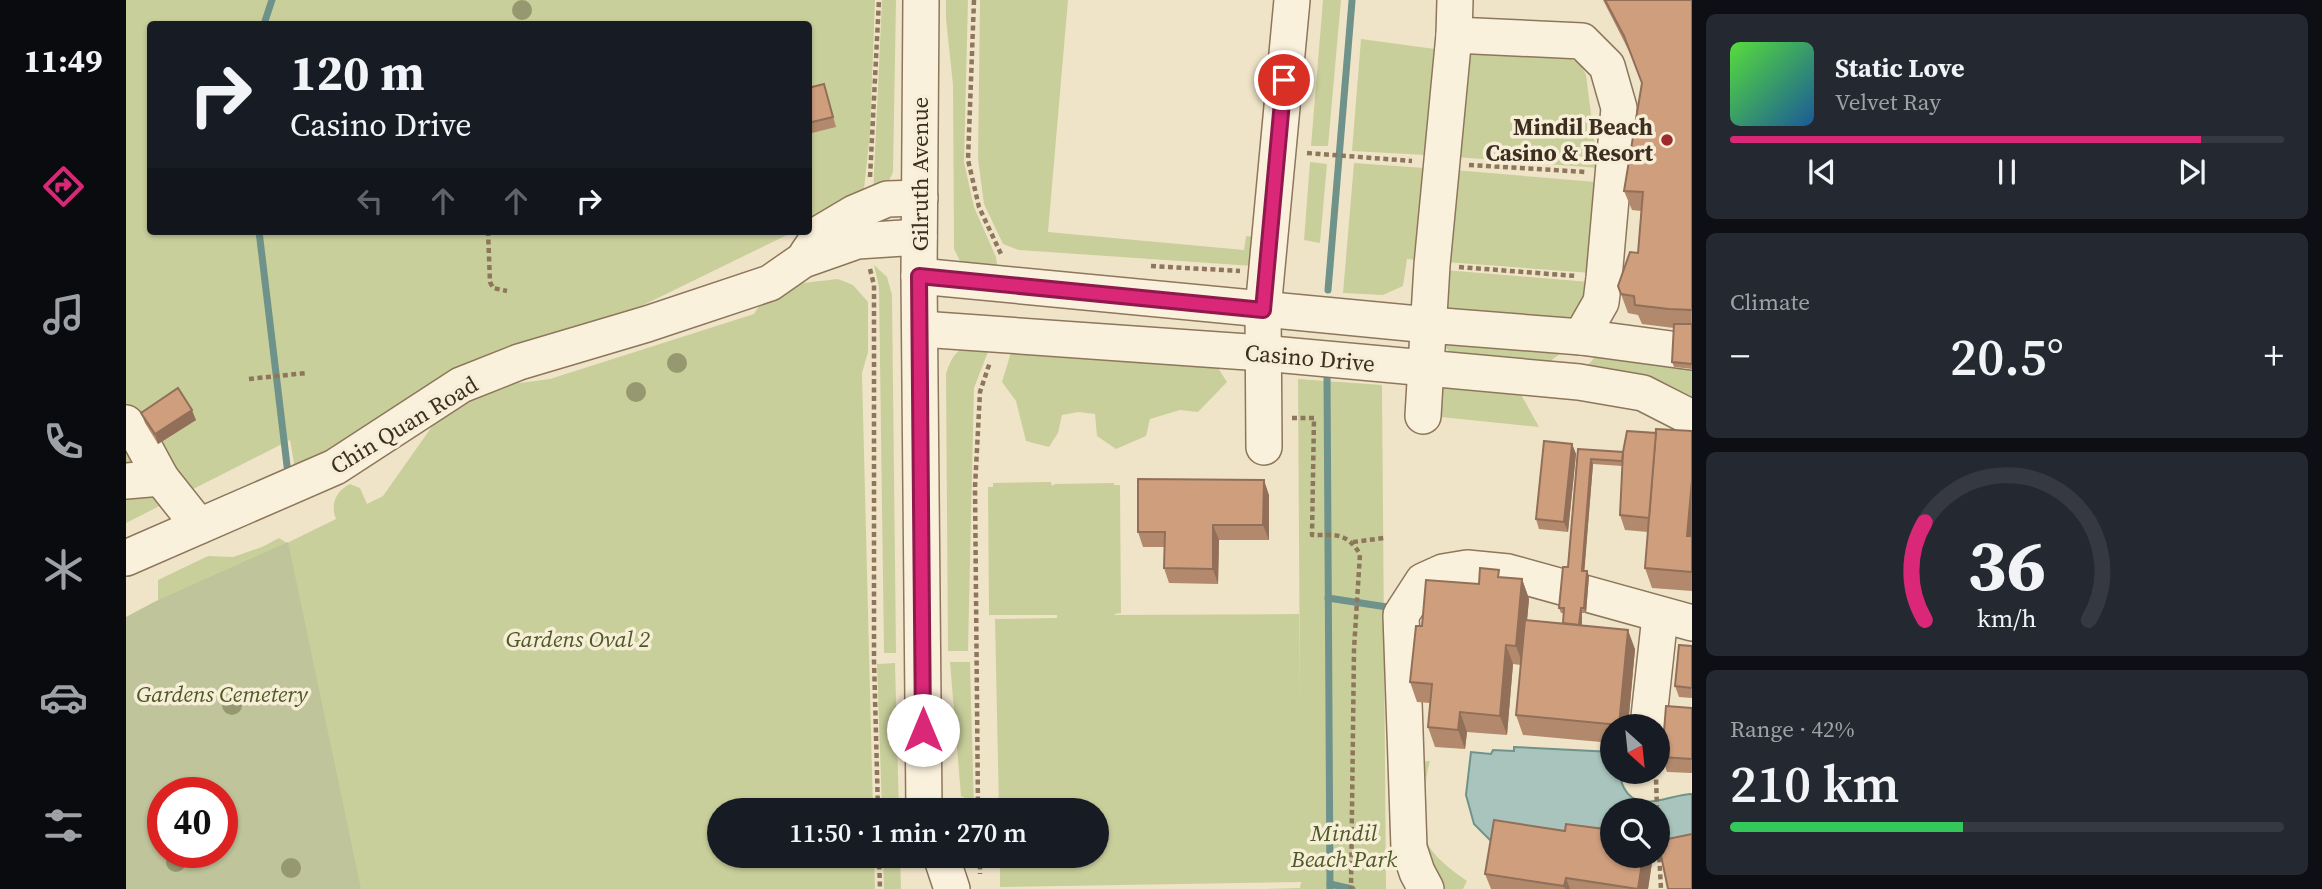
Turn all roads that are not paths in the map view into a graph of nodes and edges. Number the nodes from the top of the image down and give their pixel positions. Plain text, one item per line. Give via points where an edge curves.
1 (920, 0) edge
2 (1292, 0) edge
3 (1455, 0) edge
4 (1454, 36) junction
5 (920, 198) junction
6 (869, 223) junction
7 (919, 237) junction
8 (919, 276) junction
9 (1263, 310) junction
10 (1429, 325) junction
11 (921, 329) junction
12 (1581, 337) junction
13 (1692, 352) edge
14 (1262, 353) junction
15 (1426, 369) junction
16 (1423, 416) dead end
17 (1692, 418) edge
18 (126, 423) edge
19 (1264, 432) road end
20 (161, 478) junction
21 (126, 481) edge
22 (199, 526) junction
23 (126, 558) edge
24 (1676, 619) edge
25 (1651, 714) edge
26 (925, 798) edge
27 (925, 868) edge
28 (951, 868) edge
29 (966, 885) edge
30 (926, 889) edge
31 (1426, 889) edge

1 - 5 street, Gilruth Avenue
2 - 9 street
3 - 4 street
4 - 10 street
4 - 12 street via 1582,41 1607,66 1619,108 1604,278 1601,302
5 - 6 street, Chin Quan Road via 887,199
5 - 7 street, Gilruth Avenue
6 - 7 street, Chin Quan Road
6 - 22 street, Chin Quan Road via 854,213 822,232 803,260 770,283 519,362 461,386 335,467
7 - 8 street, Gilruth Avenue
8 - 9 street, Casino Drive
8 - 11 street, Gilruth Avenue
9 - 10 street, Casino Drive
9 - 14 street
10 - 12 street, Casino Drive
10 - 15 street
11 - 14 street, Casino Drive
11 - 26 street, Gilruth Avenue
12 - 13 street, Casino Drive
14 - 15 street, Casino Drive
14 - 19 street
15 - 16 street
15 - 17 street, Casino Drive via 1579,382 1643,393
18 - 20 street
20 - 21 street
20 - 22 street
22 - 23 street, Chin Quan Road
24 - 25 street
24 - 31 street via 1508,572 1467,568 1423,581 1401,615 1409,848
27 - 30 street
28 - 29 street

